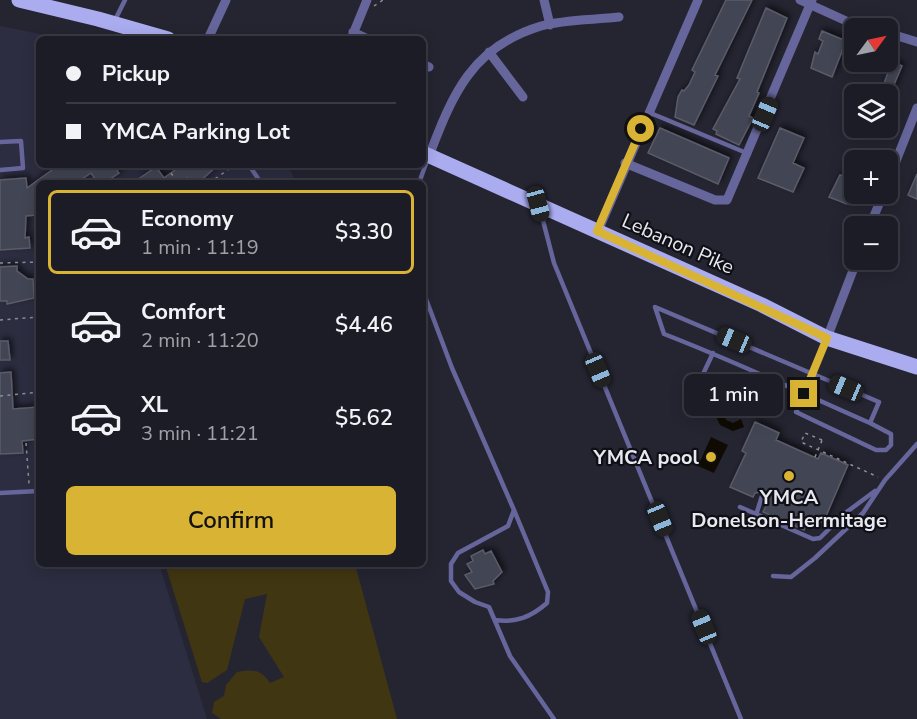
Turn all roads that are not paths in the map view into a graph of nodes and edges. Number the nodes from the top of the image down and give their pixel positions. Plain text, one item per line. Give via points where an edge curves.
1 (19, 0) edge
2 (125, 0) edge
3 (226, 0) edge
4 (373, 0) edge
5 (544, 0) edge
6 (698, 0) edge
7 (800, 0) edge
8 (36, 2) edge
9 (811, 2) edge
10 (366, 3) edge
11 (619, 17) dead end
12 (844, 19) edge
13 (114, 22) junction
14 (550, 25) junction
15 (158, 36) edge
16 (209, 36) edge
17 (352, 36) edge
18 (898, 36) edge
19 (917, 42) edge
20 (489, 52) junction
21 (523, 97) dead end
22 (917, 108) edge
23 (648, 112) junction
24 (0, 142) edge
25 (426, 154) edge
26 (748, 154) junction
27 (898, 156) edge
28 (625, 163) junction
29 (0, 170) edge
30 (538, 204) junction
31 (597, 231) junction
32 (853, 270) edge
33 (426, 299) edge
34 (827, 338) junction
35 (713, 353) junction
36 (917, 367) edge
37 (704, 372) dead end
38 (813, 374) junction
39 (804, 394) junction
40 (870, 423) junction
41 (917, 444) edge
42 (885, 480) junction
43 (36, 491) edge
44 (0, 493) edge
45 (762, 496) dead end
46 (740, 507) dead end
47 (514, 510) junction
48 (756, 515) junction
49 (773, 576) dead end
50 (495, 620) junction
51 (554, 719) edge
52 (741, 719) edge

1 - 8 main road
2 - 13 lane
3 - 16 street
4 - 10 street
5 - 14 street
6 - 23 street
7 - 9 street
8 - 13 main road
9 - 12 street
9 - 26 street
10 - 17 street
11 - 14 street
13 - 15 main road
14 - 20 street
18 - 19 street
20 - 21 street
20 - 25 street via 466,78
22 - 27 street
23 - 26 lane
23 - 28 street
24 - 29 lane via 21,141 23,168
25 - 30 main road, Lebanon Pike
26 - 28 street via 731,196 722,202
28 - 31 street
30 - 31 main road, Lebanon Pike
30 - 52 lane via 554,263
31 - 34 main road, Lebanon Pike
32 - 34 street
33 - 47 lane
34 - 36 main road, Lebanon Pike
34 - 38 lane
35 - 37 lane
35 - 38 lane via 664,334 655,307
35 - 39 lane
38 - 39 lane
38 - 40 lane via 879,402
39 - 40 lane
39 - 40 lane via 796,412 876,450 888,448 891,434
41 - 42 lane
42 - 48 lane via 820,538 813,539
42 - 49 lane via 863,513 815,558 791,577
43 - 44 lane
45 - 48 lane
46 - 48 lane
47 - 50 lane via 548,592 547,603 533,615 509,622
47 - 50 lane via 508,526 458,553 451,564 451,581 459,592 489,607
50 - 51 lane via 510,656

